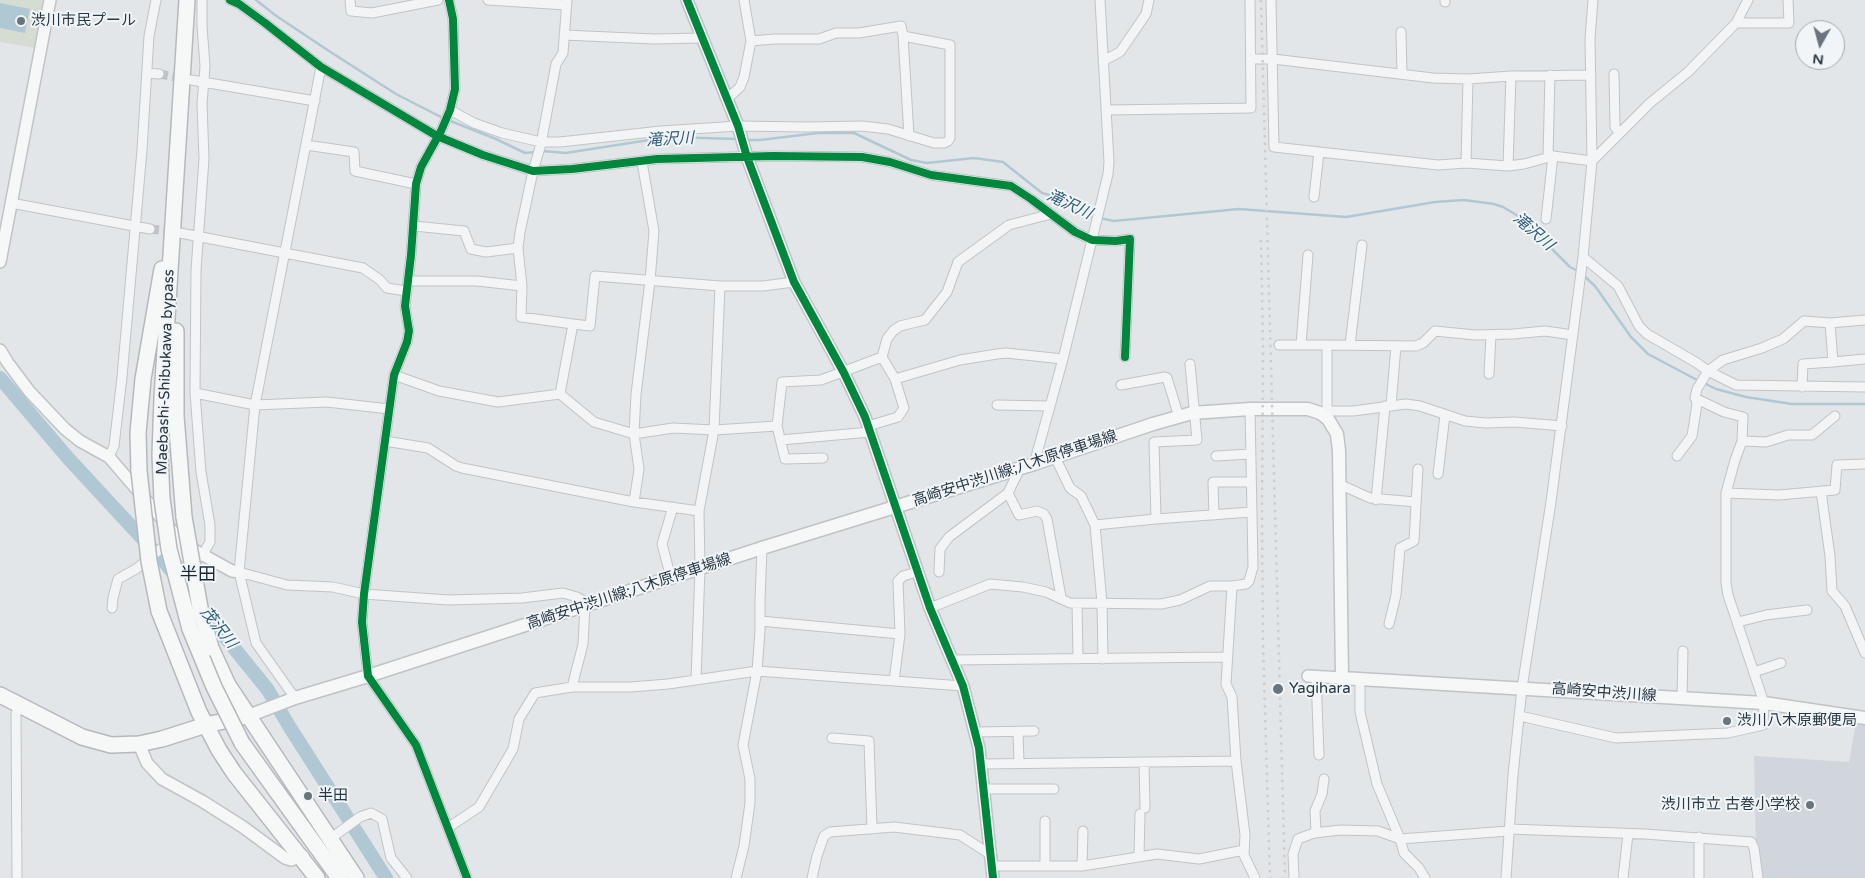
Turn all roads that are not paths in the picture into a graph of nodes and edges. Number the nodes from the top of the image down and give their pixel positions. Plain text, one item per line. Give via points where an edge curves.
1 (50, 0) edge
2 (156, 0) edge
3 (187, 0) edge
4 (202, 0) edge
5 (230, 0) edge
6 (350, 0) edge
7 (438, 0) edge
8 (449, 0) edge
9 (488, 0) edge
10 (687, 0) edge
11 (744, 0) edge
12 (1100, 0) edge
13 (1149, 0) edge
14 (1250, 0) edge
15 (1271, 0) edge
16 (1593, 0) edge
17 (1748, 0) edge
18 (1788, 0) edge
19 (567, 3) edge
20 (1736, 23) junction
21 (1401, 32) dead end
22 (564, 35) junction
23 (904, 36) junction
24 (701, 38) junction
25 (751, 41) junction
26 (1251, 59) junction
27 (1273, 59) junction
28 (1103, 61) junction
29 (321, 67) junction
30 (147, 72) junction
31 (159, 74) tunnel mouth
32 (1402, 74) junction
33 (1614, 74) dead end
34 (1550, 75) junction
35 (1591, 75) junction
36 (1511, 76) junction
37 (191, 80) tunnel mouth
38 (1468, 80) junction
39 (204, 82) junction
40 (727, 99) junction
41 (314, 100) junction
42 (1106, 110) junction
43 (449, 112) junction
44 (738, 126) junction
45 (1620, 133) junction
46 (439, 134) junction
47 (909, 136) junction
48 (541, 143) junction
49 (306, 145) junction
50 (1319, 152) junction
51 (748, 157) junction
52 (1551, 157) junction
53 (1592, 161) junction
54 (642, 162) junction
55 (1466, 163) junction
56 (1508, 166) junction
57 (533, 171) junction
58 (416, 184) junction
59 (1314, 197) dead end
60 (174, 200) junction
61 (11, 203) junction
62 (1051, 214) junction
63 (1546, 219) dead end
64 (135, 226) junction
65 (414, 226) junction
66 (150, 229) tunnel mouth
67 (180, 233) tunnel mouth
68 (199, 236) junction
69 (1092, 240) junction
70 (1362, 245) dead end
71 (518, 248) junction
72 (283, 254) junction
73 (1308, 255) dead end
74 (1583, 257) junction
75 (0, 262) edge
76 (171, 263) junction
77 (408, 281) junction
78 (650, 281) junction
79 (794, 282) junction
80 (522, 286) junction
81 (720, 286) junction
82 (406, 291) junction
83 (1865, 320) edge
84 (1830, 323) junction
85 (573, 324) junction
86 (1491, 334) junction
87 (1573, 334) junction
88 (1279, 345) dead end
89 (1301, 345) junction
90 (1327, 345) junction
91 (1350, 345) junction
92 (1396, 346) junction
93 (0, 350) edge
94 (882, 357) junction
95 (1126, 357) dead end
96 (1063, 359) junction
97 (1865, 359) edge
98 (1833, 362) junction
99 (1190, 364) dead end
100 (844, 373) junction
101 (1707, 373) junction
102 (1489, 374) dead end
103 (394, 375) junction
104 (895, 379) junction
105 (1121, 385) dead end
106 (1865, 386) edge
107 (1802, 387) junction
108 (195, 393) junction
109 (560, 394) junction
110 (1697, 394) junction
111 (255, 405) junction
112 (997, 405) dead end
113 (1050, 406) junction
114 (1388, 406) junction
115 (389, 409) junction
116 (1250, 409) junction
117 (1194, 413) junction
118 (1326, 414) junction
119 (1445, 415) junction
120 (1835, 416) dead end
121 (1179, 417) junction
122 (776, 426) junction
123 (1562, 426) junction
124 (869, 429) junction
125 (714, 430) junction
126 (634, 434) junction
127 (781, 440) junction
128 (386, 441) junction
129 (1742, 441) junction
130 (1250, 454) junction
131 (1216, 456) dead end
132 (1677, 456) dead end
133 (109, 457) junction
134 (1055, 457) junction
135 (823, 458) dead end
136 (1034, 464) junction
137 (1865, 464) edge
138 (1020, 468) junction
139 (1418, 470) dead end
140 (1438, 474) dead end
141 (1251, 482) junction
142 (1339, 484) junction
143 (1821, 491) junction
144 (1008, 493) junction
145 (1726, 493) junction
146 (1376, 500) junction
147 (634, 502) junction
148 (1416, 502) junction
149 (673, 507) junction
150 (895, 508) junction
151 (699, 511) junction
152 (1251, 512) junction
153 (1214, 515) junction
154 (1156, 519) junction
155 (1096, 525) junction
156 (762, 548) junction
157 (203, 554) junction
158 (700, 569) junction
159 (239, 572) junction
160 (917, 572) junction
161 (939, 572) dead end
162 (671, 578) junction
163 (1232, 586) junction
164 (364, 594) junction
165 (1061, 597) junction
166 (1077, 603) junction
167 (1102, 603) junction
168 (585, 606) junction
169 (112, 608) dead end
170 (930, 608) junction
171 (1806, 610) dead end
172 (760, 621) junction
173 (1738, 622) junction
174 (1389, 624) dead end
175 (900, 634) junction
176 (1683, 651) dead end
177 (1865, 653) edge
178 (1227, 657) junction
179 (1078, 659) junction
180 (1103, 659) junction
181 (951, 660) junction
182 (1781, 663) dead end
183 (757, 671) junction
184 (1754, 672) junction
185 (368, 676) junction
186 (1312, 676) joint
187 (1342, 678) junction
188 (696, 679) junction
189 (1360, 680) junction
190 (894, 681) junction
191 (963, 686) junction
192 (572, 687) junction
193 (1522, 688) junction
194 (0, 695) edge
195 (1682, 698) junction
196 (290, 700) junction
197 (1764, 703) junction
198 (18, 705) junction
199 (248, 716) junction
200 (1520, 716) junction
201 (1865, 718) edge
202 (206, 726) junction
203 (1034, 731) dead end
204 (975, 732) junction
205 (1018, 732) junction
206 (832, 738) dead end
207 (139, 744) junction
208 (1318, 755) dead end
209 (1236, 760) junction
210 (1144, 762) junction
211 (1019, 763) junction
212 (981, 764) junction
213 (1324, 779) dead end
214 (984, 789) junction
215 (1054, 789) dead end
216 (1045, 821) dead end
217 (449, 827) junction
218 (872, 829) junction
219 (1509, 830) junction
220 (1083, 831) dead end
221 (1316, 833) junction
222 (1628, 834) junction
223 (1699, 837) junction
224 (329, 838) junction
225 (1400, 839) junction
226 (1244, 850) junction
227 (302, 857) junction
228 (1139, 857) junction
229 (992, 860) junction
230 (1045, 865) junction
231 (1082, 866) junction
232 (17, 878) edge
233 (317, 878) edge
234 (339, 878) edge
235 (356, 878) edge
236 (407, 878) edge
237 (468, 878) edge
238 (736, 878) edge
239 (812, 878) edge
240 (993, 878) edge
241 (1255, 878) edge
242 (1294, 878) edge
243 (1425, 878) edge
244 (1506, 878) edge
245 (1623, 878) edge
246 (1699, 878) edge
247 (1758, 878) edge

1 - 61 street
2 - 30 street
3 - 60 highway, Maebashi-Shibukawa bypass
4 - 39 street
5 - 29 street
6 - 7 street via 351,11 372,13
8 - 43 street via 454,19 455,89
9 - 19 street
10 - 24 street
11 - 25 street
12 - 28 street
13 - 28 street via 1146,14 1120,52
14 - 26 street
15 - 27 street
16 - 35 street
17 - 20 street
18 - 20 street via 1789,23
19 - 22 street
20 - 45 street via 1688,72
21 - 32 street
22 - 24 street
22 - 48 street via 563,53 556,64
23 - 25 street via 901,26 836,33 819,39
23 - 47 street
23 - 47 street via 950,45 950,138 944,143 934,143
24 - 40 street
25 - 40 street via 740,87
26 - 27 street
26 - 42 street via 1251,108
27 - 32 street
27 - 50 street via 1274,147
28 - 42 street
29 - 41 street
29 - 46 street
30 - 31 street
30 - 64 street
32 - 38 street
33 - 45 street via 1616,127
34 - 35 street
34 - 36 street
34 - 52 street
35 - 53 street
36 - 38 street
36 - 56 street
37 - 39 street
38 - 55 street
39 - 41 street
39 - 68 street
40 - 44 street
41 - 49 street
42 - 69 street via 1108,174
43 - 46 street
43 - 48 street via 502,133
44 - 47 street via 862,126
44 - 48 street
44 - 51 street
45 - 53 street
46 - 57 street via 483,155
46 - 58 street
48 - 57 street
49 - 58 street via 354,152 354,170
49 - 72 street
50 - 55 street via 1438,165
50 - 59 street
51 - 54 street
51 - 62 street via 862,157 890,162 931,175 1011,186
51 - 79 street
52 - 53 street
52 - 56 street
52 - 63 street
53 - 74 street
54 - 57 street
54 - 78 street via 654,231
55 - 56 street
57 - 71 street
58 - 65 street
60 - 76 highway, Maebashi-Shibukawa bypass
60 - 202 highway, bridge via 143,379 138,433 139,471 148,553 159,611
61 - 64 street
61 - 75 street
62 - 69 street
62 - 94 street via 1009,225 958,262 947,292 925,320 893,331
64 - 66 street
64 - 133 street via 118,416 114,446
65 - 71 street via 464,231 471,249 486,252
65 - 77 street
67 - 68 street
68 - 72 street
68 - 108 street
69 - 95 street via 1130,239
69 - 96 street
70 - 91 street
71 - 80 street
72 - 82 street via 363,268 387,288
72 - 111 street
73 - 89 street
74 - 87 street
74 - 101 street via 1618,286 1639,326 1647,334 1689,358
76 - 199 highway, bridge via 176,292 176,416 184,516 200,608 211,648 228,685
76 - 234 highway, Maebashi-Shibukawa bypass, bridge via 161,427 162,499 169,549 190,629 242,743
77 - 80 street
77 - 82 street
78 - 81 street
78 - 85 street via 595,276 590,326
78 - 126 street
79 - 81 street
79 - 100 street
80 - 85 street via 522,317
81 - 125 street
82 - 103 street via 409,331
83 - 84 street
84 - 98 street
84 - 101 street via 1804,321 1783,339 1724,360
85 - 109 street
86 - 87 street via 1545,331
86 - 92 street via 1435,331 1420,345
86 - 102 street
87 - 123 street
88 - 89 street
89 - 90 street
90 - 91 street
90 - 118 street
91 - 92 street
92 - 114 street
93 - 133 street via 29,391 65,429
94 - 100 street
94 - 104 street
96 - 104 street via 1006,353 960,360
96 - 113 street
97 - 98 street
98 - 107 street via 1802,364
99 - 117 street
100 - 122 street via 821,380 782,382
100 - 124 street
101 - 107 street via 1736,386
101 - 110 street
103 - 109 street via 439,391 498,402
103 - 115 street
104 - 124 street via 904,408 898,417
105 - 121 street via 1167,378
106 - 107 street
108 - 111 street
108 - 157 street via 210,533 210,542
109 - 126 street via 594,422
110 - 129 street via 1724,412 1743,417
110 - 132 street via 1692,436
111 - 115 street via 327,402
111 - 159 street
112 - 113 street
113 - 136 street
114 - 118 street
114 - 119 street via 1420,406
114 - 146 street
115 - 128 street
116 - 117 main road, 高崎安中渋川線;八木原停車場線
116 - 118 main road, 高崎安中渋川線;八木原停車場線 via 1308,409
116 - 130 street
117 - 121 main road, 高崎安中渋川線;八木原停車場線
117 - 154 street via 1197,440 1154,442
118 - 142 main road via 1337,434
119 - 123 street via 1464,421
119 - 140 street
120 - 129 street via 1812,435 1788,435 1766,442
121 - 134 main road, 高崎安中渋川線;八木原停車場線
122 - 125 street
122 - 127 street
123 - 193 street
124 - 127 street
124 - 150 street
125 - 126 street via 673,428
125 - 151 street
126 - 147 street via 639,469
127 - 135 street via 785,459
128 - 147 street via 428,448 462,468
128 - 164 street
129 - 145 street
130 - 131 street
130 - 141 street
133 - 157 street via 175,534
134 - 136 main road, 高崎安中渋川線;八木原停車場線
134 - 155 street via 1070,488 1081,496
136 - 138 main road, 高崎安中渋川線;八木原停車場線
137 - 143 street via 1836,464 1835,490
138 - 144 street
138 - 150 main road, 高崎安中渋川線;八木原停車場線
139 - 148 street
141 - 152 street
141 - 153 street via 1213,482
142 - 146 street
142 - 187 main road
143 - 145 street via 1778,495
143 - 177 street via 1832,591 1845,606
144 - 161 street via 949,537 940,549
144 - 165 street via 1019,515 1037,510 1047,519
145 - 173 street via 1726,583
146 - 148 street
147 - 149 street
148 - 174 street via 1414,541 1400,548 1396,595
149 - 151 street
149 - 162 street via 662,544
150 - 156 main road, 高崎安中渋川線;八木原停車場線
150 - 160 street
151 - 158 street
152 - 153 street
152 - 163 street via 1251,574 1246,584
153 - 154 street
154 - 155 street
155 - 167 street
156 - 158 main road, 高崎安中渋川線;八木原停車場線
156 - 172 street
157 - 159 street
157 - 169 street via 195,560 188,560 174,544 163,547 118,579
158 - 162 main road, 高崎安中渋川線;八木原停車場線
158 - 188 street
159 - 164 street via 287,585 333,587
159 - 196 street via 256,643
160 - 170 street
160 - 175 street via 898,580
162 - 168 main road, 高崎安中渋川線;八木原停車場線
163 - 167 street via 1210,586 1180,600 1161,604
163 - 178 street
164 - 168 street via 448,600 563,593 577,597 585,602
164 - 185 street via 362,622
165 - 166 street
165 - 170 street via 1023,587 990,584
166 - 167 street
166 - 179 street
167 - 180 street
168 - 185 main road, 高崎安中渋川線;八木原停車場線
168 - 192 street via 583,644
170 - 181 street
171 - 173 street
172 - 175 street
172 - 183 street
173 - 184 street
175 - 190 street
176 - 195 street
178 - 180 street
178 - 209 street via 1226,684 1232,697
179 - 180 street
179 - 181 street
181 - 191 street
182 - 184 street
183 - 188 street
183 - 190 street
183 - 238 street via 743,745 750,780 750,803
184 - 197 street
185 - 196 main road, 高崎安中渋川線;八木原停車場線
185 - 217 street via 416,745
186 - 187 street
186 - 208 street
187 - 189 main road, 高崎安中渋川線
188 - 192 street via 631,687
189 - 193 main road, 高崎安中渋川線
189 - 225 street via 1360,712 1377,784
190 - 191 street
191 - 204 street
192 - 217 street via 535,693 519,719 513,749 479,807
193 - 195 main road, 高崎安中渋川線
193 - 200 street
194 - 198 highway
195 - 197 main road, 高崎安中渋川線
196 - 199 main road, 高崎安中渋川線;八木原停車場線
197 - 200 street via 1763,725 1719,733 1616,738
197 - 201 main road, 高崎安中渋川線
198 - 207 highway via 92,741 120,746
198 - 232 street
199 - 202 highway
199 - 224 highway
200 - 219 street
202 - 207 highway
202 - 227 highway via 234,773
203 - 205 street
204 - 205 street
204 - 212 street
205 - 211 street
206 - 218 street via 869,741
207 - 227 street via 147,763 162,780 243,827 285,858
209 - 210 street
209 - 226 street
210 - 211 street
210 - 228 street
211 - 212 street
212 - 214 street
213 - 221 street via 1322,794 1314,811
214 - 215 street
214 - 229 street
216 - 230 street
217 - 237 street
218 - 229 street via 894,827 960,834
218 - 239 street via 830,832 824,836
219 - 222 street
219 - 225 street
219 - 244 street
220 - 231 street
221 - 225 street via 1378,831
221 - 242 street via 1298,839 1293,854
222 - 223 street
222 - 245 street
223 - 246 street
223 - 247 street via 1751,842
224 - 235 highway
224 - 236 street via 371,813 382,819 391,858
225 - 243 street via 1404,853
226 - 228 street via 1199,859 1158,854
226 - 241 street
227 - 233 highway
228 - 231 street
229 - 230 street
229 - 240 street
230 - 231 street

